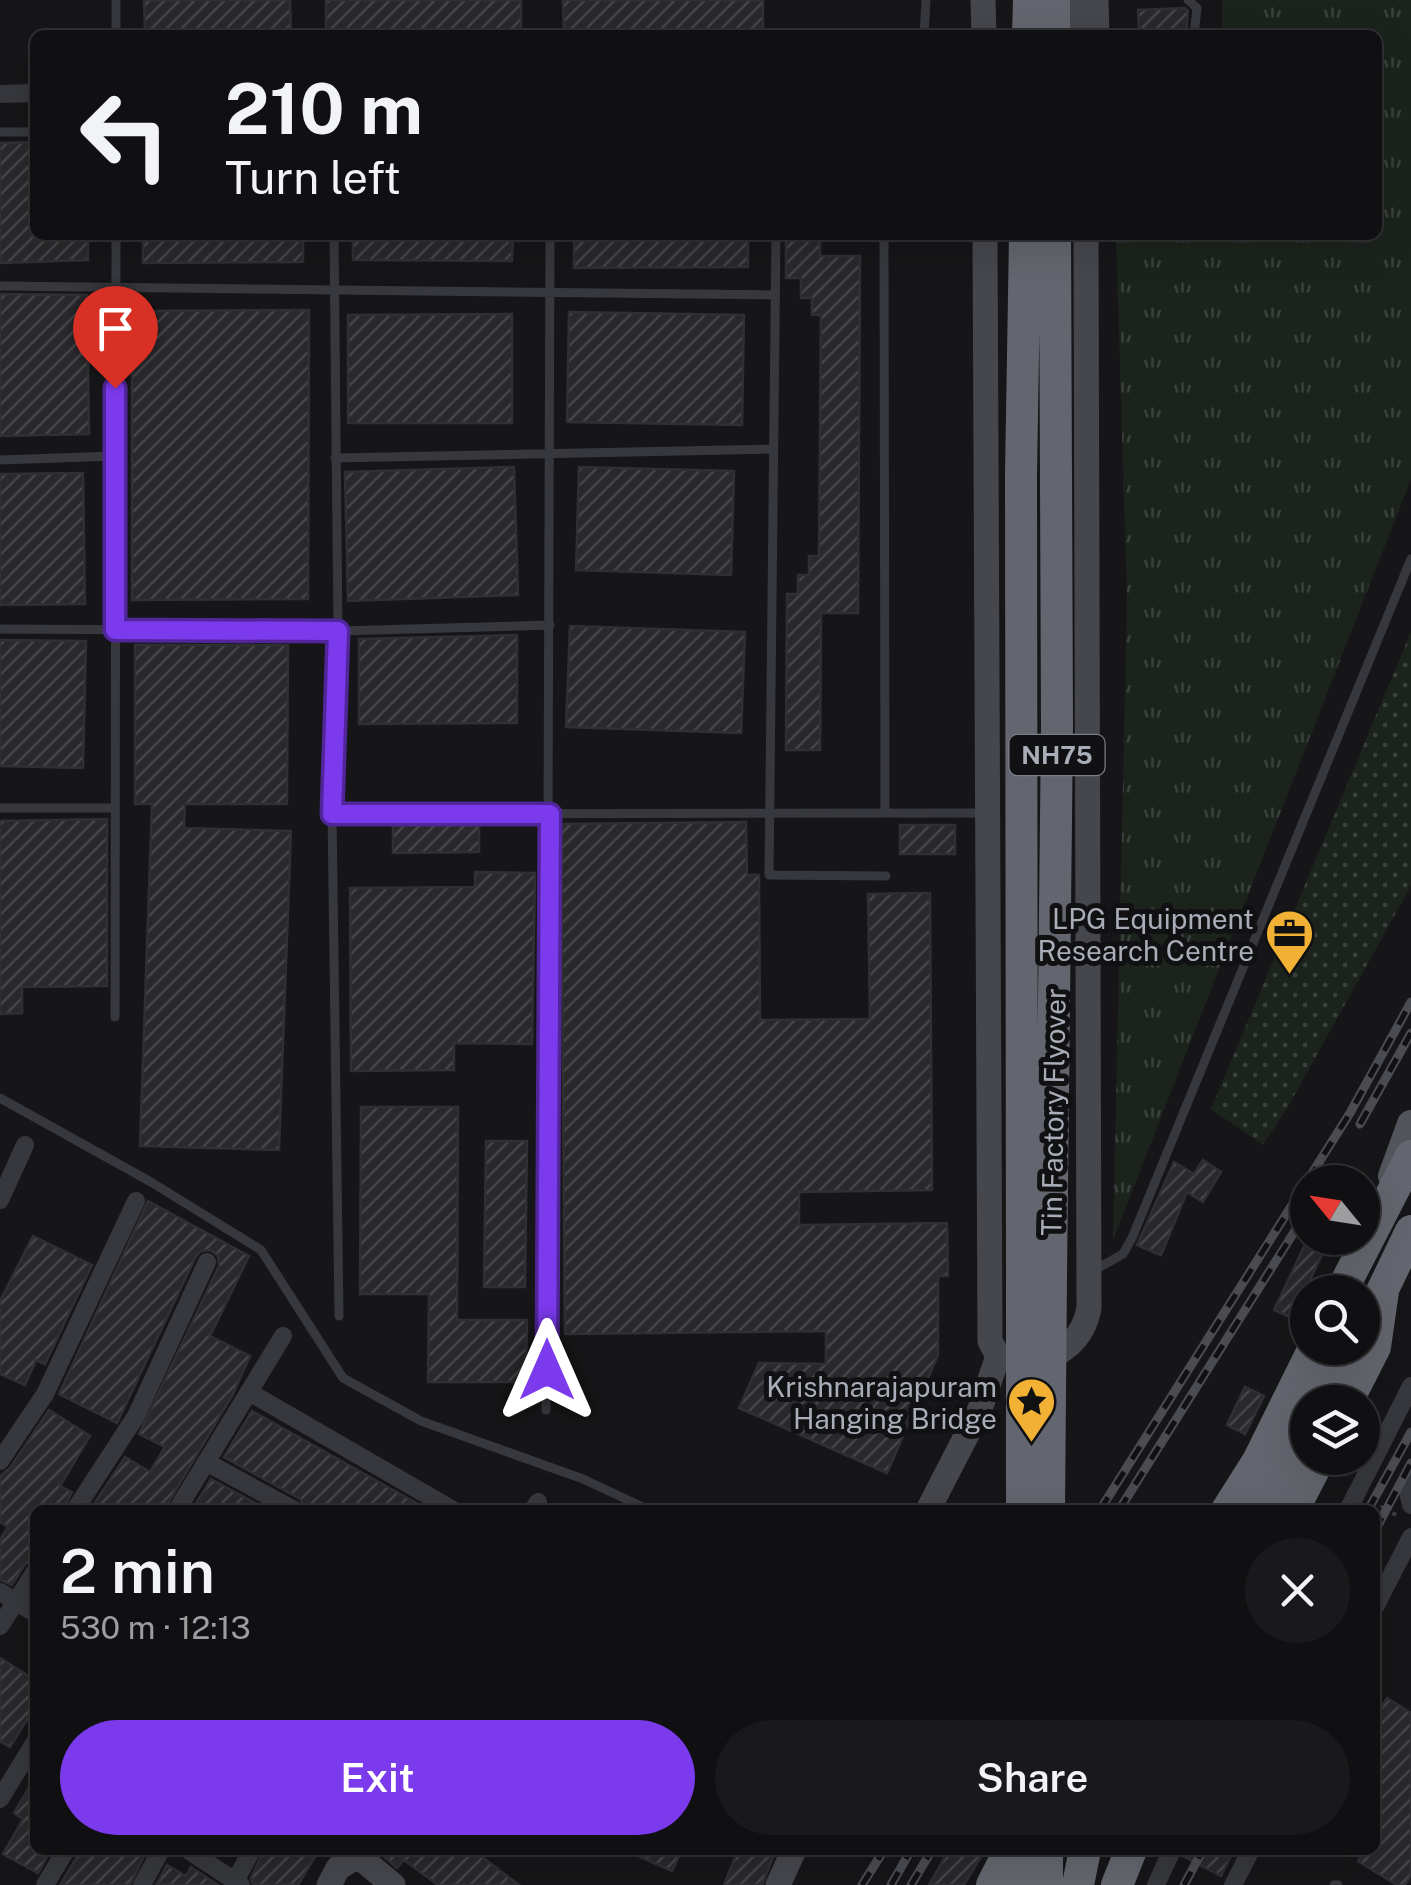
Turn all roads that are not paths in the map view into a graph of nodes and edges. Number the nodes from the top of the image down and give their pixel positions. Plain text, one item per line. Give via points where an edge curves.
1 (116, 0) edge
2 (926, 0) edge
3 (984, 0) edge
4 (1028, 0) edge
5 (1054, 0) edge
6 (1079, 0) edge
7 (1096, 0) edge
8 (1188, 0) edge
9 (116, 30) edge
10 (924, 30) edge
11 (984, 30) edge
12 (1028, 30) edge
13 (1054, 30) edge
14 (1079, 30) edge
15 (1097, 30) edge
16 (1195, 30) edge
17 (30, 92) edge
18 (0, 94) edge
19 (0, 132) edge
20 (30, 132) edge
21 (116, 240) edge
22 (334, 240) edge
23 (550, 240) edge
24 (776, 240) edge
25 (884, 240) edge
26 (985, 240) edge
27 (1025, 240) edge
28 (1055, 240) edge
29 (1086, 240) edge
30 (0, 286) edge
31 (116, 286) junction
32 (334, 292) junction
33 (550, 293) junction
34 (775, 295) junction
35 (773, 449) junction
36 (550, 454) junction
37 (115, 456) junction
38 (336, 458) junction
39 (0, 460) edge
40 (1411, 560) edge
41 (550, 625) junction
42 (0, 629) edge
43 (115, 630) junction
44 (338, 631) junction
45 (0, 808) edge
46 (115, 808) junction
47 (768, 813) junction
48 (884, 813) junction
49 (988, 813) junction
50 (332, 814) junction
51 (550, 814) junction
52 (886, 876) dead end
53 (115, 1017) dead end
54 (0, 1098) edge
55 (1411, 1124) edge
56 (25, 1145) dead end
57 (1411, 1156) edge
58 (0, 1200) edge
59 (136, 1201) dead end
60 (1380, 1209) edge
61 (1380, 1213) edge
62 (1411, 1231) edge
63 (207, 1262) dead end
64 (1090, 1273) junction
65 (1036, 1276) junction
66 (1383, 1291) junction
67 (1380, 1296) edge
68 (340, 1316) dead end
69 (283, 1336) dead end
70 (998, 1356) junction
71 (1306, 1365) edge
72 (1355, 1385) edge
73 (1411, 1386) edge
74 (248, 1392) junction
75 (546, 1410) dead end
76 (1290, 1459) edge
77 (0, 1460) edge
78 (206, 1462) junction
79 (1411, 1472) edge
80 (1311, 1475) edge
81 (78, 1505) edge
82 (179, 1505) edge
83 (285, 1505) edge
84 (444, 1505) edge
85 (638, 1505) edge
86 (931, 1505) edge
87 (1022, 1505) edge
88 (1049, 1505) edge
89 (1230, 1505) edge
90 (1264, 1505) edge
91 (1295, 1505) edge
92 (1351, 1505) edge
93 (1409, 1521) edge
94 (30, 1577) edge
95 (1380, 1594) edge
96 (8, 1597) edge
97 (30, 1610) edge
98 (0, 1626) edge
99 (30, 1756) edge
100 (0, 1799) edge
101 (63, 1855) edge
102 (158, 1855) edge
103 (195, 1855) edge
104 (250, 1855) edge
105 (357, 1855) edge
106 (362, 1855) edge
107 (792, 1855) edge
108 (1032, 1855) edge
109 (1047, 1855) edge
110 (1084, 1855) edge
111 (1129, 1855) edge
112 (1170, 1855) edge
113 (1248, 1855) edge
114 (1004, 1874) edge
115 (237, 1884) edge
116 (45, 1885) edge
117 (142, 1885) edge
118 (329, 1885) edge
119 (393, 1885) edge
120 (778, 1885) edge
121 (1046, 1885) edge
122 (1078, 1885) edge
123 (1117, 1885) edge
124 (1156, 1885) edge
125 (1233, 1885) edge

1 - 9 lane
2 - 10 lane
3 - 11 street
4 - 12 highway
5 - 13 highway
6 - 14 street
7 - 15 street
8 - 16 lane via 1197,8
17 - 18 street
19 - 20 lane
21 - 31 lane
22 - 32 lane
23 - 33 lane
24 - 34 lane
25 - 48 lane
26 - 49 street
27 - 65 highway, Tin Factory Flyover / NH75 via 1021,475
28 - 65 highway, Tin Factory Flyover / NH75 via 1057,726
29 - 64 street
30 - 31 lane
31 - 32 lane
31 - 37 lane
32 - 33 lane
32 - 38 lane
33 - 34 lane
33 - 36 lane
34 - 35 lane
35 - 36 lane
35 - 47 lane
36 - 38 lane
36 - 41 lane
37 - 39 lane
37 - 43 lane
38 - 44 lane
40 - 64 lane via 1132,1238 1123,1254
41 - 44 lane
41 - 51 lane
42 - 43 lane
43 - 44 lane
43 - 46 lane
44 - 50 lane
45 - 46 lane
46 - 53 lane
47 - 48 lane
47 - 51 lane
47 - 52 lane via 769,874
48 - 49 lane
49 - 70 street via 990,1342
50 - 51 lane
50 - 68 lane
51 - 75 lane
54 - 85 lane via 261,1250 343,1378 421,1421 583,1478
55 - 60 main road
56 - 58 street
57 - 61 highway
59 - 77 street via 45,1394
62 - 66 highway
63 - 81 street via 136,1416
64 - 70 street via 1088,1318 1070,1348 1037,1364
65 - 87 highway, Tin Factory Flyover / NH75, bridge
65 - 88 highway, Tin Factory Flyover / NH75, bridge
66 - 67 highway
66 - 72 highway via 1374,1347
69 - 74 street
70 - 86 street via 980,1409
71 - 89 highway
73 - 92 street
74 - 78 street
74 - 84 street
76 - 90 highway
78 - 82 street
78 - 83 street
79 - 93 street
80 - 91 highway
93 - 95 street
94 - 96 street
96 - 97 street
96 - 98 street
99 - 100 street
101 - 116 street
102 - 117 street
103 - 115 street
104 - 115 street
105 - 118 street via 338,1868
106 - 119 street
107 - 120 street
108 - 114 highway
109 - 121 highway, bridge
110 - 122 highway
111 - 123 highway
112 - 124 street
113 - 125 street
114 - 122 street

